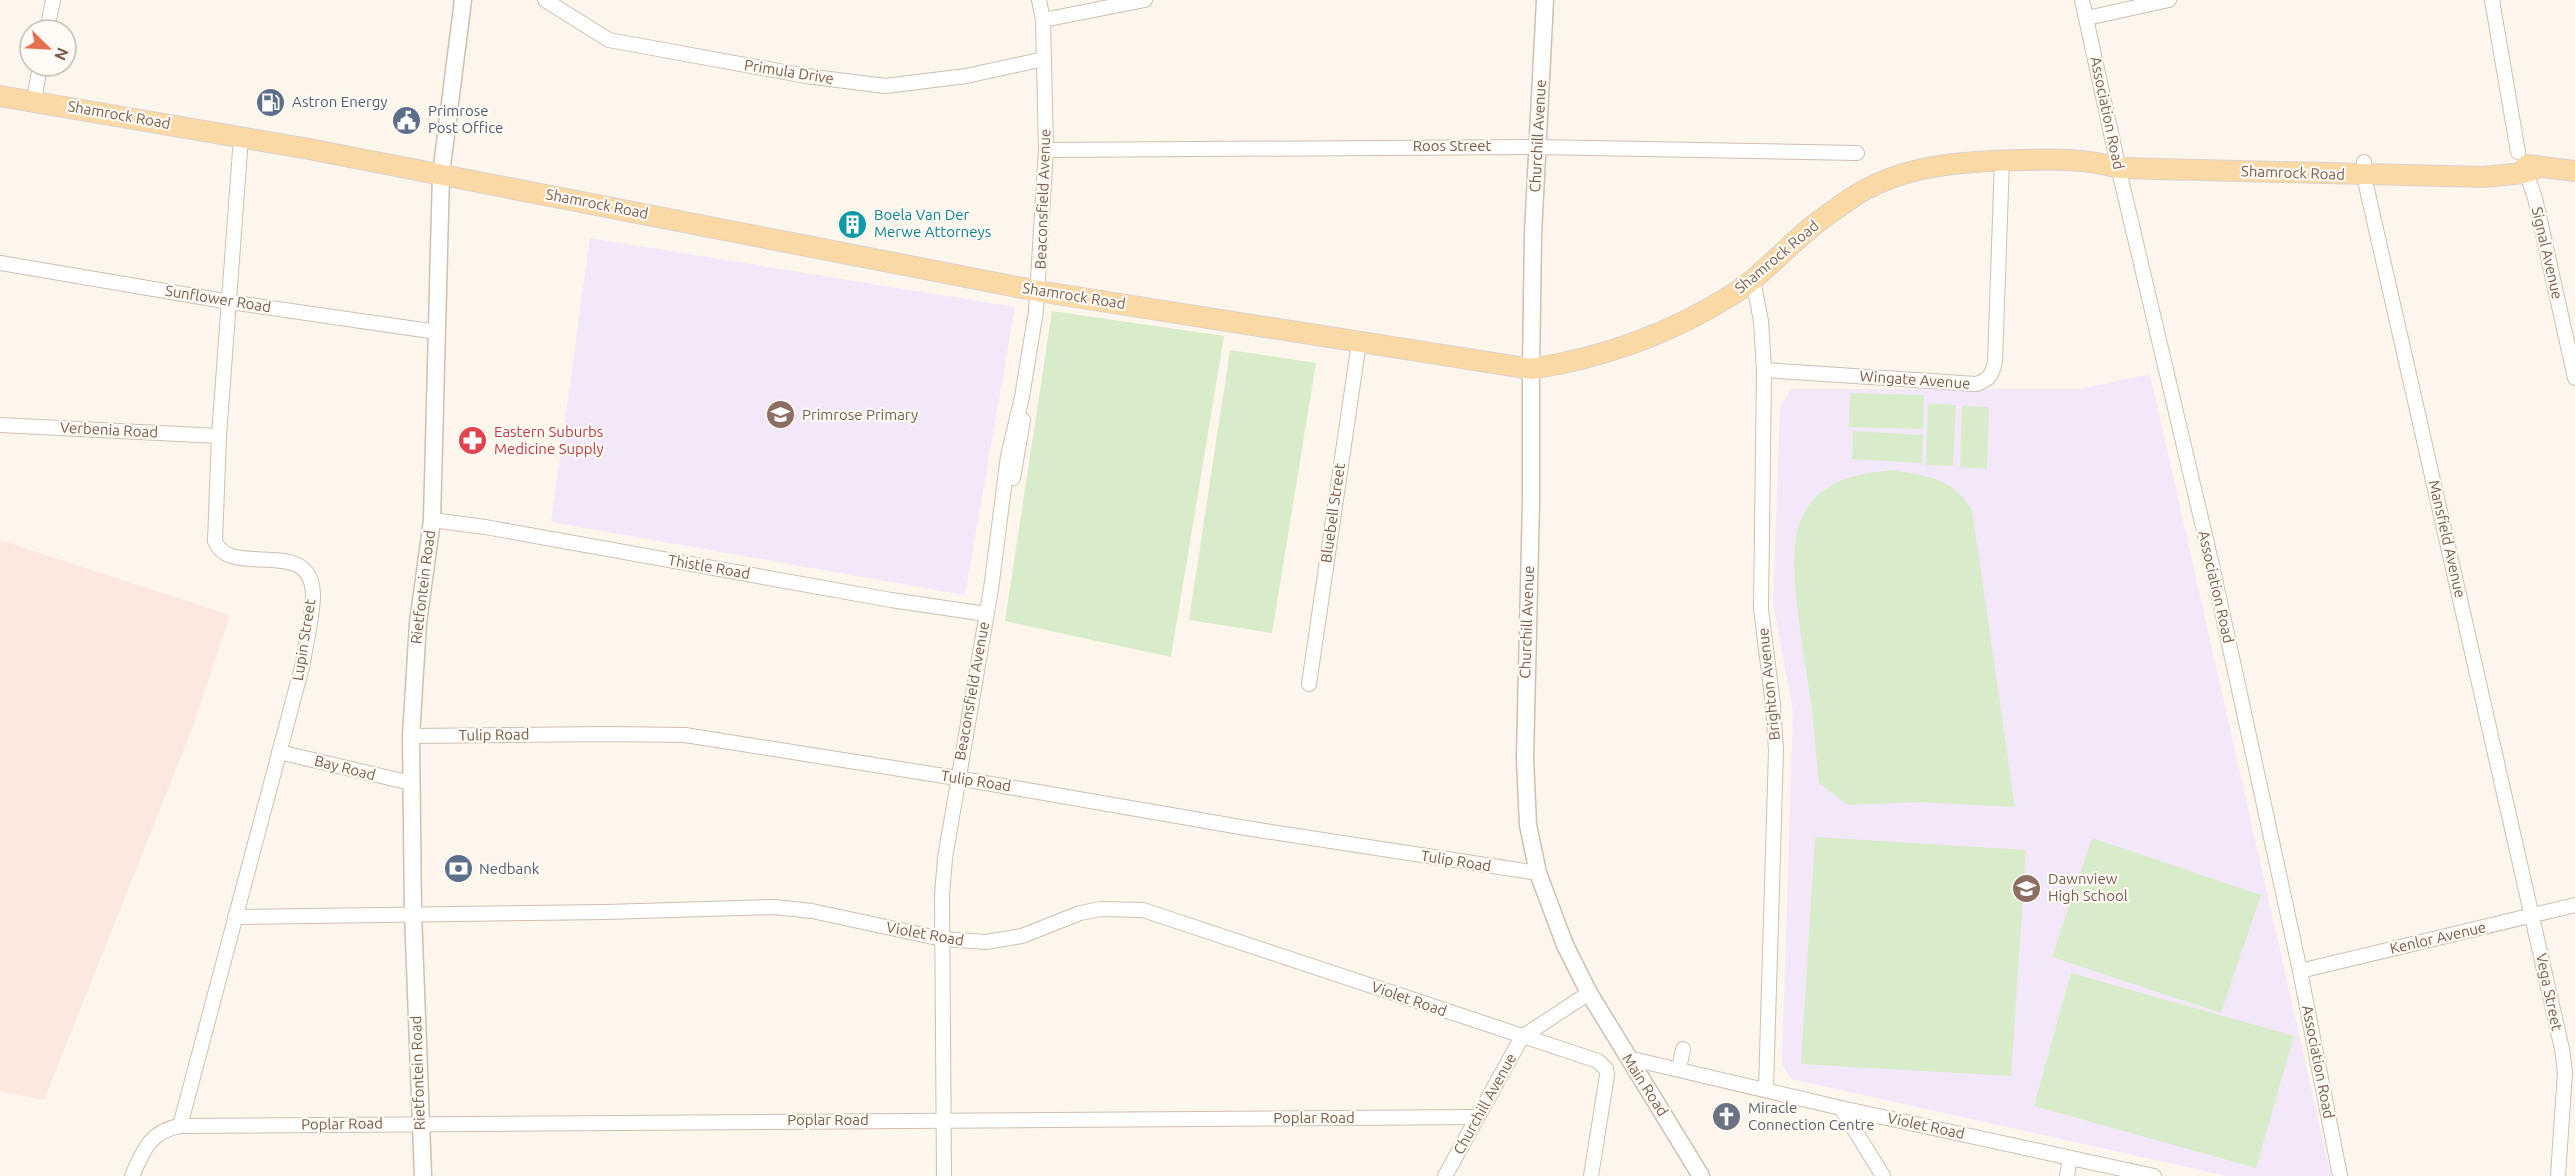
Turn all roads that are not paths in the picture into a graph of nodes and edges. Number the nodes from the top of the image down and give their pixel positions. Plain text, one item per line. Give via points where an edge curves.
1 (53, 0) edge
2 (463, 0) edge
3 (545, 0) edge
4 (1040, 0) edge
5 (1145, 0) edge
6 (1545, 0) edge
7 (2082, 0) edge
8 (2169, 0) edge
9 (2492, 0) edge
10 (49, 18) edge
11 (2087, 18) junction
12 (1043, 20) junction
13 (1044, 59) junction
14 (38, 78) edge
15 (0, 96) edge
16 (34, 100) junction
17 (241, 137) junction
18 (1537, 147) junction
19 (1046, 150) junction
20 (1857, 153) dead end
21 (2002, 160) junction
22 (2113, 163) junction
23 (2527, 164) junction
24 (2364, 169) junction
25 (2575, 171) edge
26 (441, 174) junction
27 (0, 263) edge
28 (1753, 280) junction
29 (1038, 291) junction
30 (230, 302) junction
31 (437, 332) junction
32 (1359, 342) junction
33 (1530, 369) junction
34 (1764, 370) junction
35 (2575, 378) edge
36 (0, 425) edge
37 (219, 436) junction
38 (432, 520) junction
39 (986, 614) junction
40 (1309, 684) dead end
41 (411, 736) junction
42 (279, 752) junction
43 (957, 778) junction
44 (411, 783) junction
45 (1538, 873) junction
46 (2575, 905) edge
47 (413, 913) junction
48 (2533, 915) junction
49 (236, 917) junction
50 (942, 939) junction
51 (2300, 971) junction
52 (1589, 993) junction
53 (1522, 1037) junction
54 (1683, 1049) dead end
55 (1628, 1058) junction
56 (1679, 1069) junction
57 (1766, 1089) junction
58 (1841, 1108) junction
59 (1476, 1117) junction
60 (945, 1119) junction
61 (420, 1123) junction
62 (180, 1126) junction
63 (2070, 1158) junction
64 (132, 1176) edge
65 (423, 1176) edge
66 (944, 1176) edge
67 (1445, 1176) edge
68 (1591, 1176) edge
69 (1701, 1176) edge
70 (1883, 1176) edge
71 (2067, 1176) edge
72 (2154, 1176) edge
73 (2340, 1176) edge
74 (2558, 1176) edge

1 - 10 street
2 - 26 street, Rietfontein Road
3 - 13 street, Primula Drive via 609,40 806,76 885,86 966,76
4 - 12 street, Beaconsfield Avenue
5 - 12 street
6 - 18 street, Churchill Avenue
7 - 11 street, Association Road
8 - 11 street
9 - 23 street, Signal Avenue
11 - 22 street, Association Road
12 - 13 street, Beaconsfield Avenue
13 - 19 street, Beaconsfield Avenue
14 - 16 street
15 - 16 main road, Shamrock Road
16 - 17 main road, Shamrock Road
17 - 26 main road, Shamrock Road
17 - 30 street, Lupin Street
18 - 19 street, Roos Street
18 - 20 street, Roos Street
18 - 33 street, Churchill Avenue
19 - 29 street, Beaconsfield Avenue
21 - 22 main road, Shamrock Road
21 - 28 main road, Shamrock Road via 1942,165 1875,184 1811,227
21 - 34 street, Wingate Avenue via 1995,362 1986,381 1976,384
22 - 24 main road, Shamrock Road
22 - 51 street, Association Road via 2212,565
23 - 24 main road, Shamrock Road via 2483,170
23 - 25 main road, Shamrock Road
23 - 35 street, Signal Avenue
24 - 48 street, Mansfield Avenue
26 - 29 main road, Shamrock Road
26 - 31 street, Rietfontein Road
27 - 30 street, Sunflower Road
28 - 33 main road, Shamrock Road via 1691,320 1630,346
28 - 34 street, Brighton Avenue
29 - 32 main road, Shamrock Road
29 - 39 street, Beaconsfield Avenue via 1022,397 1021,441
30 - 31 street, Sunflower Road
30 - 37 street, Lupin Street
31 - 38 street, Rietfontein Road
32 - 33 main road, Shamrock Road
32 - 40 street, Bluebell Street
33 - 45 street, Churchill Avenue via 1525,797
34 - 57 street, Brighton Avenue via 1761,609 1776,750
36 - 37 street, Verbenia Road
37 - 42 street, Lupin Street via 215,541 218,548 232,557 286,560 300,568 311,582 313,595 303,663
38 - 39 street, Thistle Road
38 - 41 street, Rietfontein Road via 418,623
39 - 43 street, Beaconsfield Avenue
41 - 43 street, Tulip Road via 685,735
41 - 44 street, Rietfontein Road
42 - 44 street, Bay Road
42 - 49 street, Lupin Street
43 - 45 street, Tulip Road
43 - 50 street, Beaconsfield Avenue via 945,858
44 - 47 street, Rietfontein Road
45 - 52 street, Churchill Avenue via 1560,935
46 - 48 street, Kenlor Avenue
47 - 49 street, Violet Road
47 - 50 street, Violet Road via 774,907 812,911
47 - 61 street, Rietfontein Road
48 - 51 street, Kenlor Avenue
48 - 74 street, Vega Street via 2565,1072
49 - 62 street, Lupin Street
50 - 53 street, Violet Road via 1004,940 1080,913 1143,910
50 - 60 street, Beaconsfield Avenue
51 - 73 street, Association Road
52 - 53 street, Churchill Avenue
52 - 55 street, Main Road
53 - 59 street, Churchill Avenue
53 - 68 street, Violet Road via 1598,1061 1606,1069
54 - 56 street
55 - 56 street, Violet Road
55 - 69 street, Main Road
56 - 57 street, Violet Road
57 - 58 street, Violet Road
58 - 63 street, Violet Road
58 - 70 street
59 - 60 street, Poplar Road
59 - 67 street, Churchill Avenue
60 - 61 street, Poplar Road
60 - 66 street, Beaconsfield Avenue
61 - 62 street, Poplar Road
61 - 65 street, Rietfontein Road
62 - 64 street via 152,1137
63 - 71 street
63 - 72 street, Violet Road

